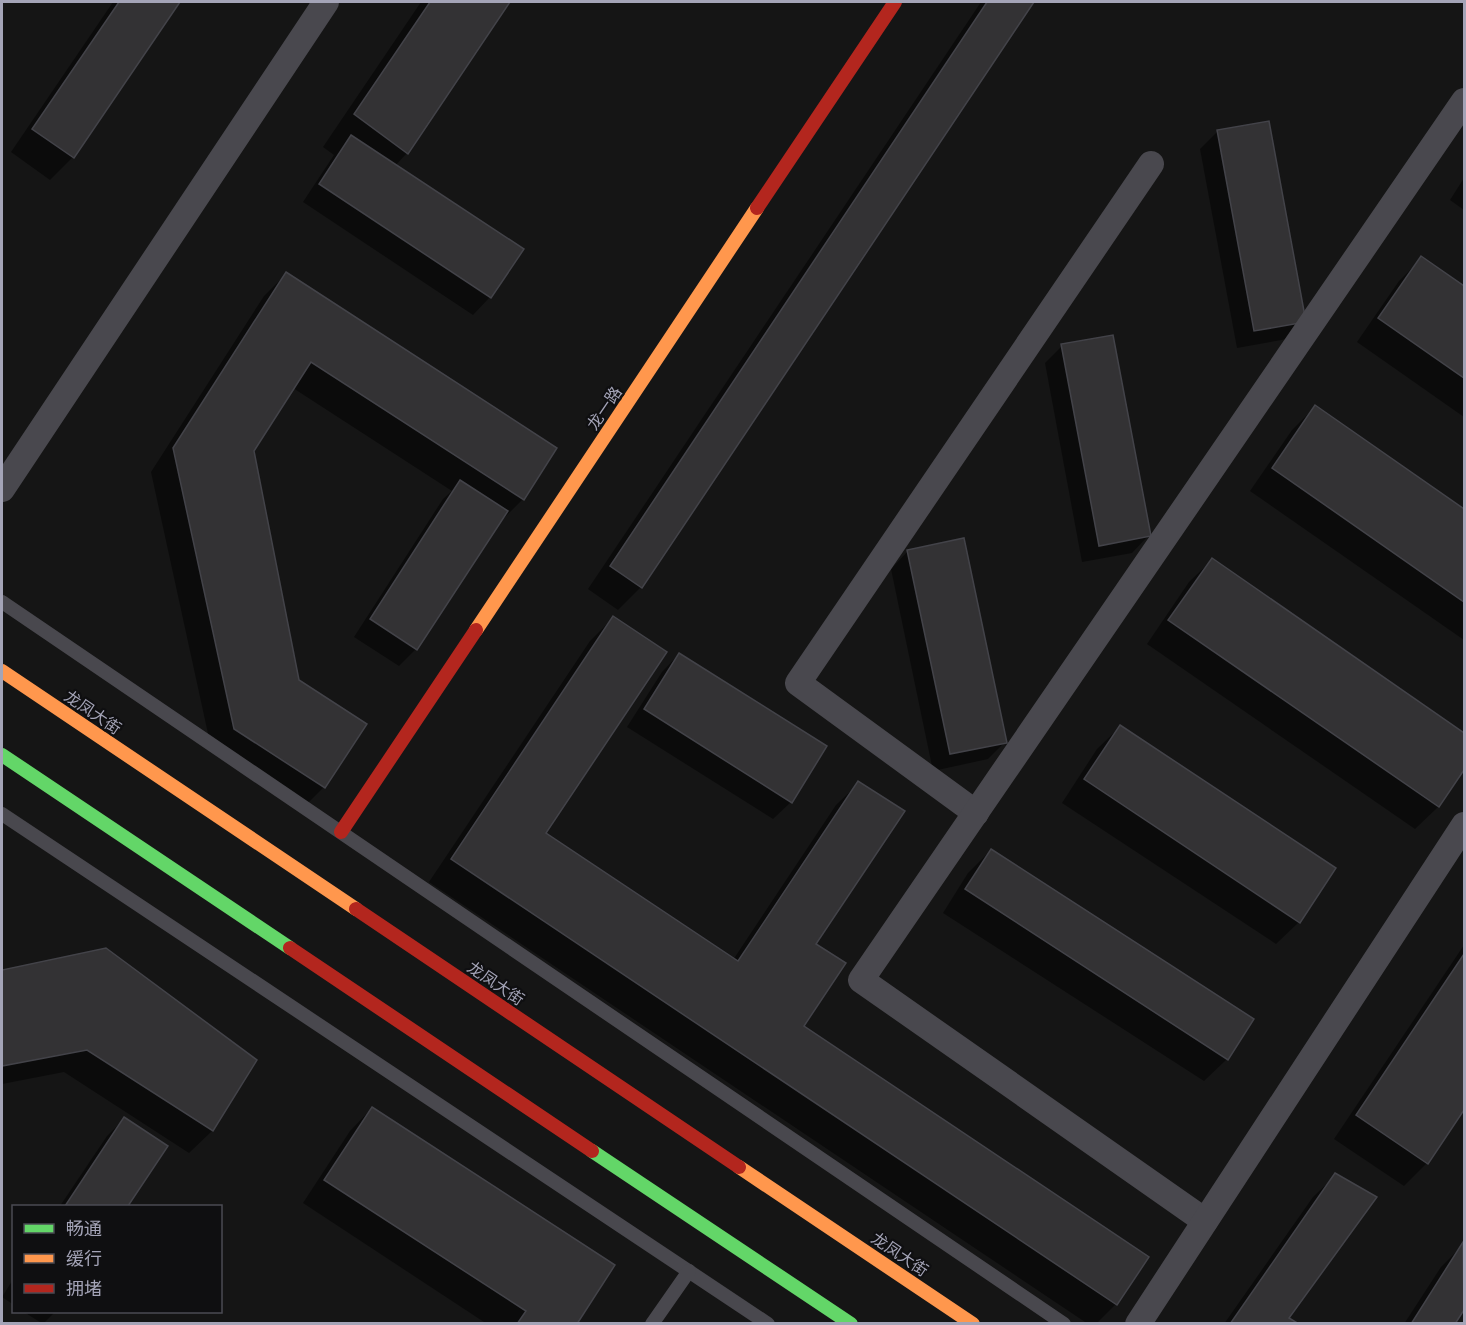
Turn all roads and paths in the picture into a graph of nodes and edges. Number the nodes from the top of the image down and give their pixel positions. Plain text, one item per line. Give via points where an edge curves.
1 (326, 2) edge
2 (895, 2) edge
3 (1464, 101) edge
4 (1151, 164) dead end
5 (2, 489) edge
6 (2, 602) edge
7 (2, 670) edge
8 (2, 755) edge
9 (976, 813) junction
10 (2, 814) edge
11 (1464, 825) edge
12 (340, 832) junction
13 (1205, 1221) junction
14 (689, 1270) junction
15 (652, 1323) edge
16 (768, 1323) edge
17 (851, 1323) edge
18 (973, 1323) edge
19 (1064, 1323) edge
20 (1138, 1323) edge

1 - 5 street
2 - 12 main road, 龙一路
3 - 9 street
4 - 9 street via 798,683
6 - 12 lane
7 - 18 main road, 龙凤大街
8 - 17 main road
9 - 13 street via 861,980
10 - 14 lane
11 - 13 street
12 - 19 lane
13 - 20 street
14 - 15 lane
14 - 16 lane

